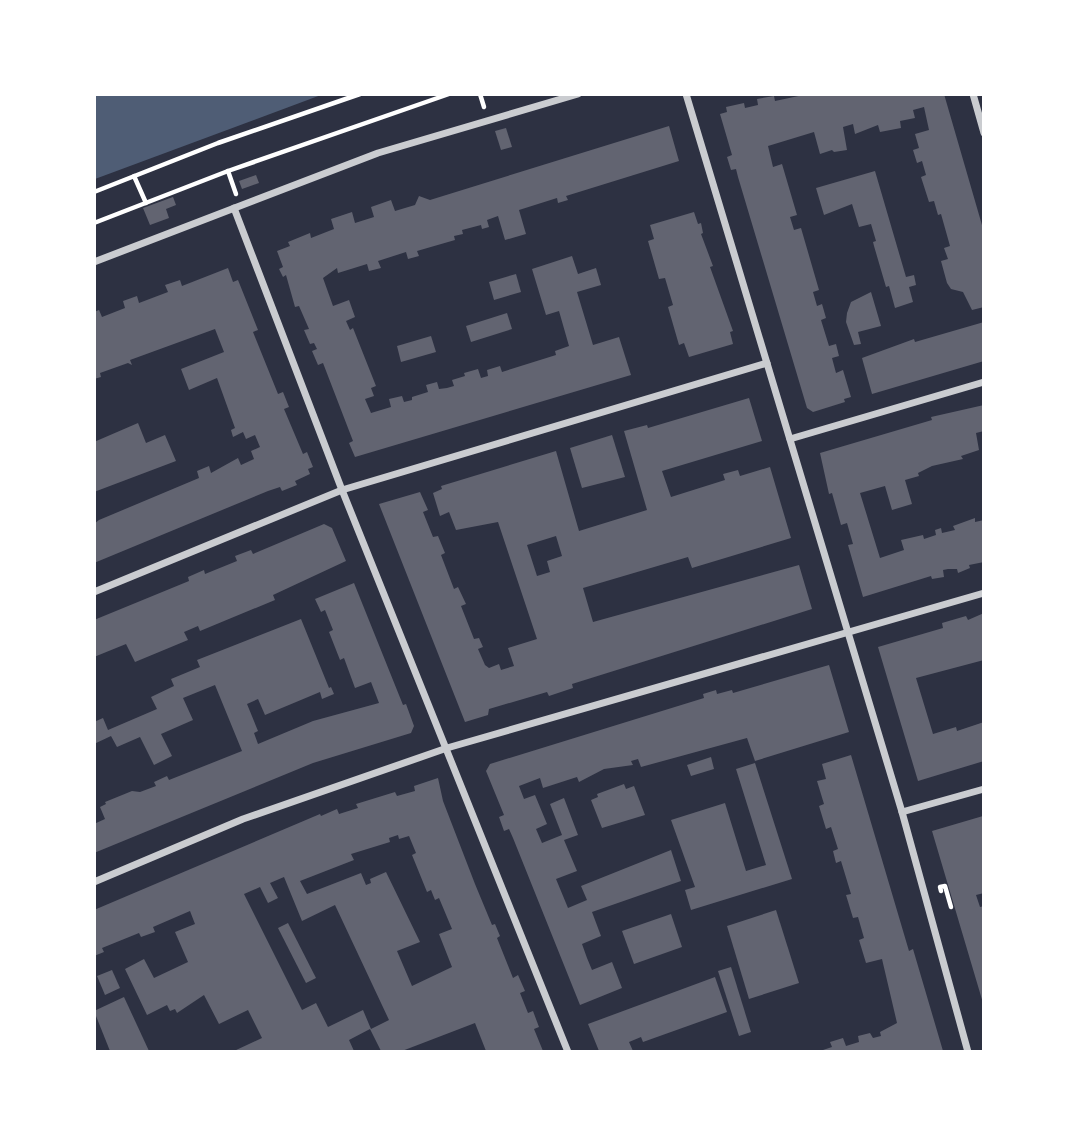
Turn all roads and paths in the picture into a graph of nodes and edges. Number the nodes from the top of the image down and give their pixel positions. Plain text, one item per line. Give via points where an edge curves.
1 (360, 94) edge
2 (449, 94) edge
3 (578, 94) edge
4 (686, 94) edge
5 (973, 94) edge
6 (984, 133) edge
7 (228, 172) junction
8 (134, 176) junction
9 (94, 192) edge
10 (146, 203) junction
11 (237, 207) junction
12 (94, 223) edge
13 (94, 262) edge
14 (767, 363) junction
15 (984, 382) edge
16 (790, 439) junction
17 (342, 490) junction
18 (94, 592) edge
19 (984, 593) edge
20 (847, 630) junction
21 (447, 748) junction
22 (984, 789) edge
23 (902, 813) junction
24 (94, 881) edge
25 (944, 901) dead end
26 (951, 907) dead end
27 (568, 1052) edge
28 (968, 1052) edge

1 - 8 path
2 - 7 path
3 - 11 street via 378,153
4 - 14 street
5 - 6 street
7 - 10 path
7 - 11 path
8 - 9 path
8 - 10 path
10 - 12 path
11 - 13 street
11 - 17 street
14 - 16 street
14 - 17 street
15 - 16 street
16 - 20 street
17 - 18 street
17 - 21 street
19 - 20 street
20 - 21 street
20 - 23 street
21 - 24 street via 243,819
21 - 27 street
22 - 23 street
23 - 28 street
25 - 26 path via 940,887 944,886

